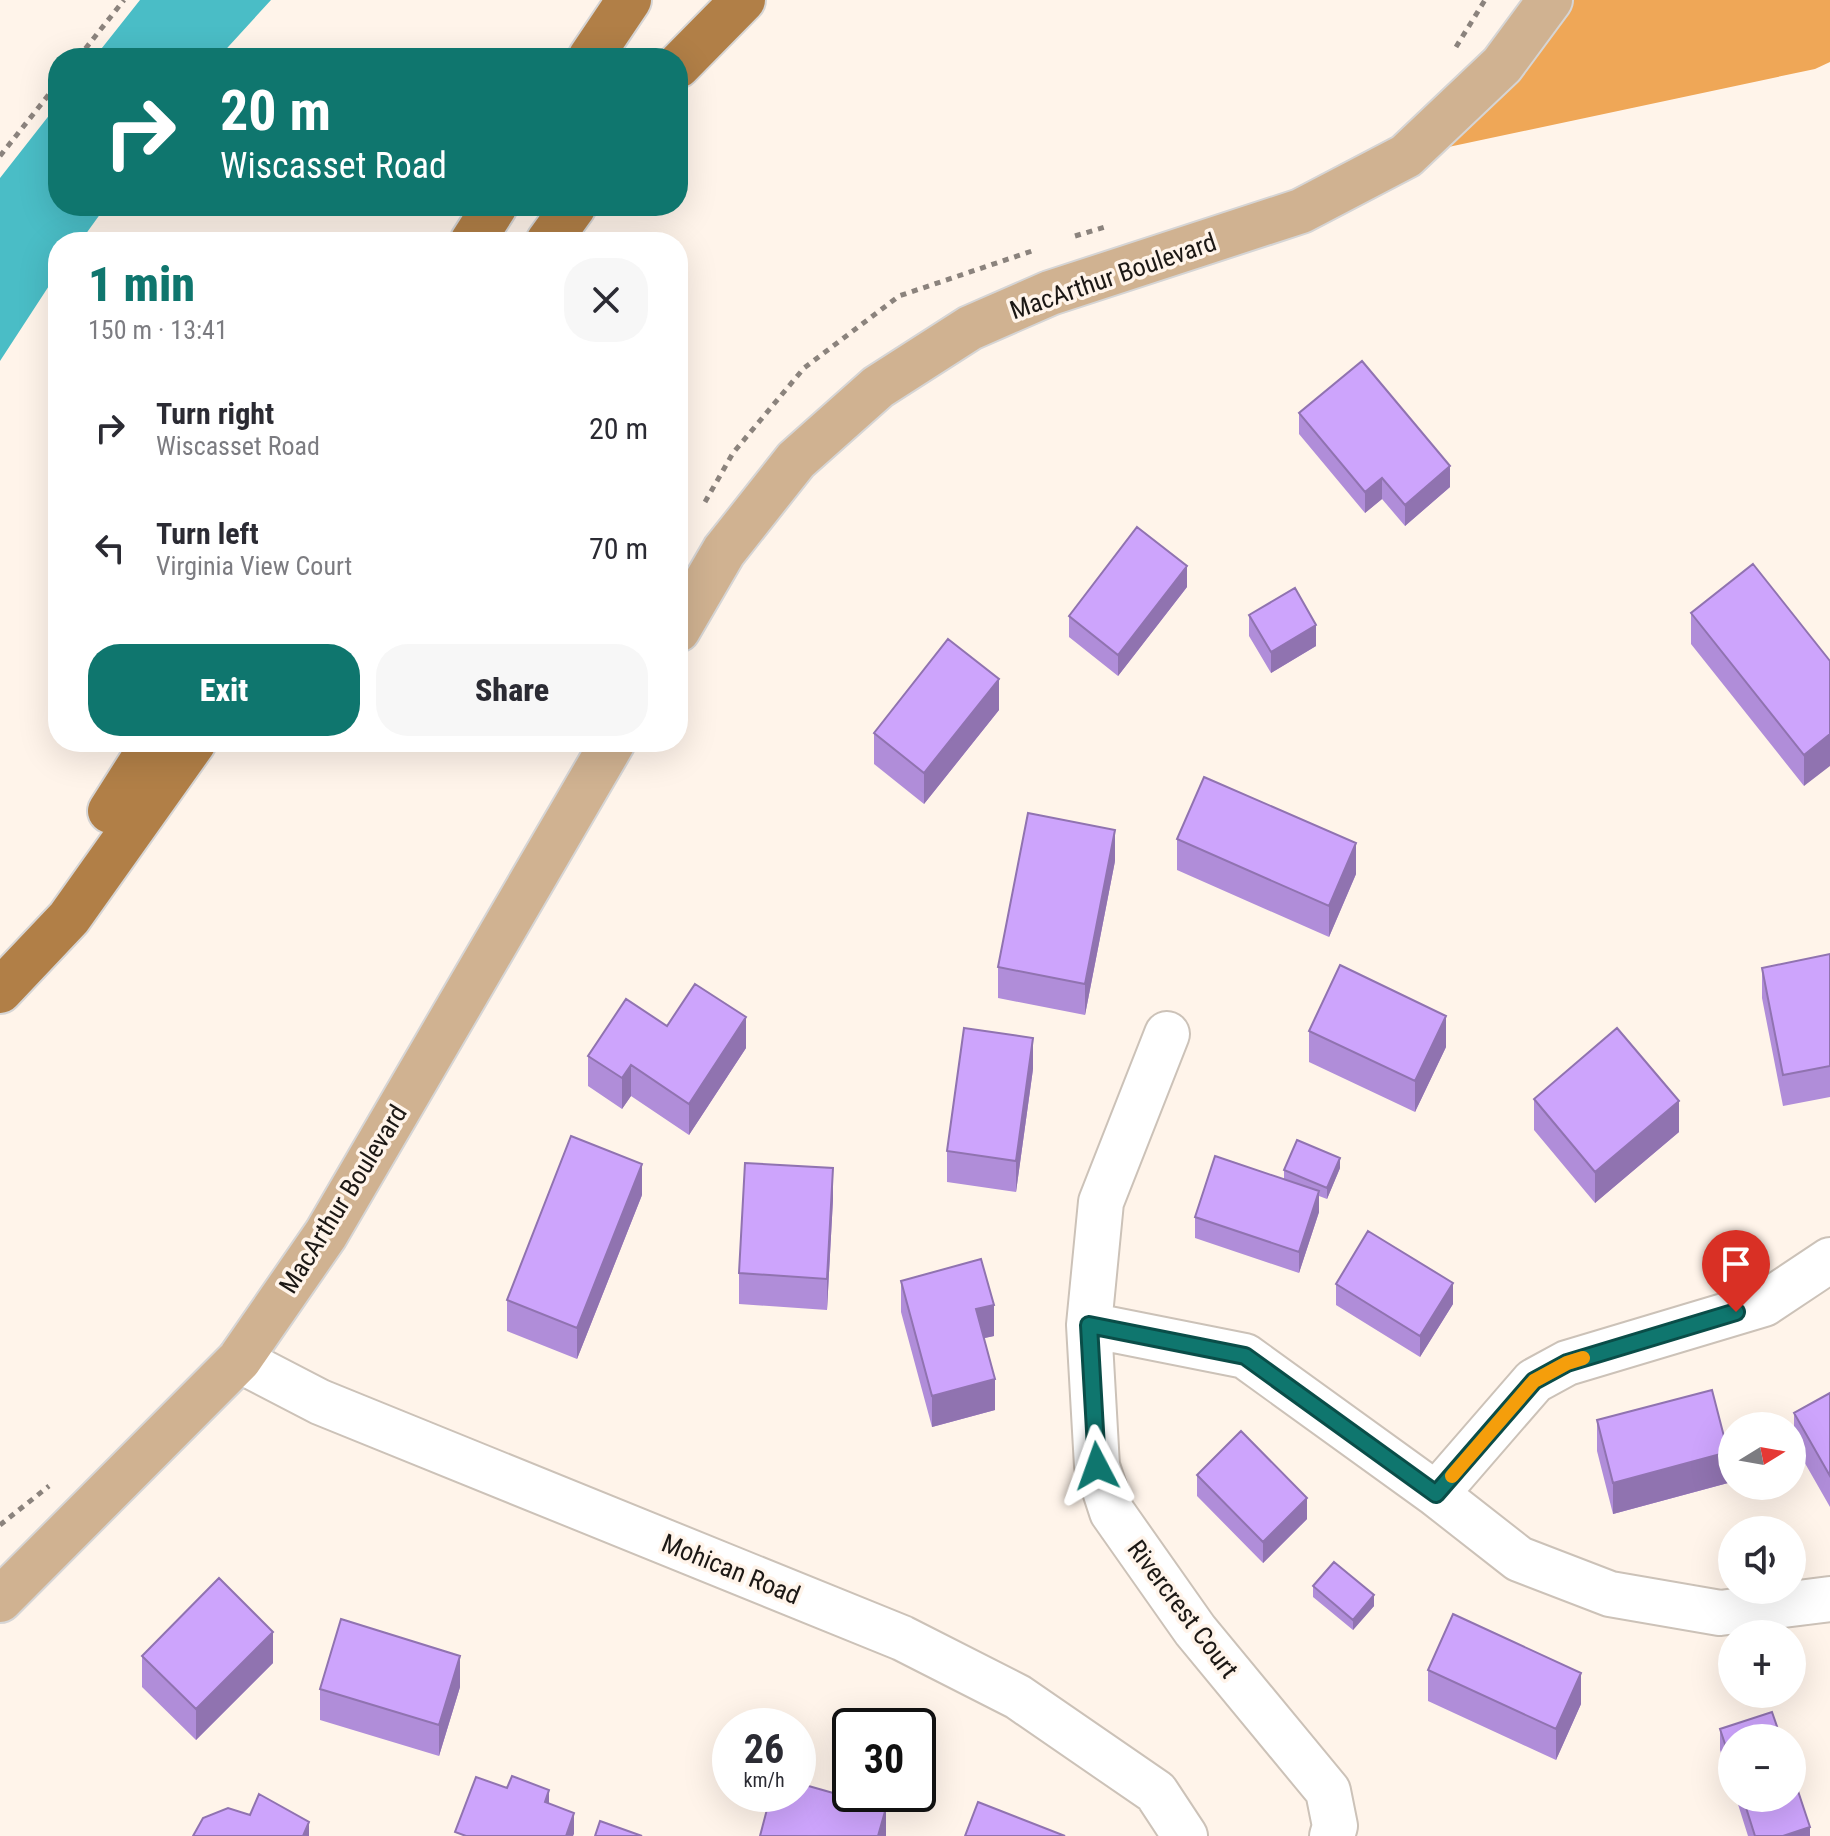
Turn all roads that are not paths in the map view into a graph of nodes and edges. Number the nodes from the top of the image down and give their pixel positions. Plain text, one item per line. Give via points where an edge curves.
1 (629, 0) edge
2 (743, 0) edge
3 (1550, 0) edge
4 (597, 48) edge
5 (688, 56) edge
6 (688, 613) edge
7 (148, 752) edge
8 (187, 752) edge
9 (607, 752) edge
10 (0, 980) edge
11 (0, 991) edge
12 (1167, 1034) dead end
13 (1830, 1260) edge
14 (1089, 1325) junction
15 (239, 1360) junction
16 (1436, 1494) junction
17 (1830, 1599) edge
18 (0, 1600) edge
19 (1185, 1836) edge
20 (1332, 1836) edge

1 - 4 highway
2 - 5 highway
3 - 6 main road, MacArthur Boulevard via 1502,65 1406,156 1301,211 1050,293 970,328 878,387 796,460 724,551
7 - 10 highway
8 - 11 highway via 69,918
9 - 15 main road, MacArthur Boulevard via 326,1234
12 - 14 street, Rivercrest Court via 1101,1202
13 - 16 street via 1764,1304 1567,1363 1534,1381
14 - 16 street via 1245,1356
14 - 20 street, Rivercrest Court via 1097,1466 1112,1512 1195,1630 1328,1791
15 - 18 main road, MacArthur Boulevard
15 - 19 street, Mohican Road via 320,1402 902,1638 1018,1697 1156,1792
16 - 17 street via 1519,1559 1610,1594 1720,1613

